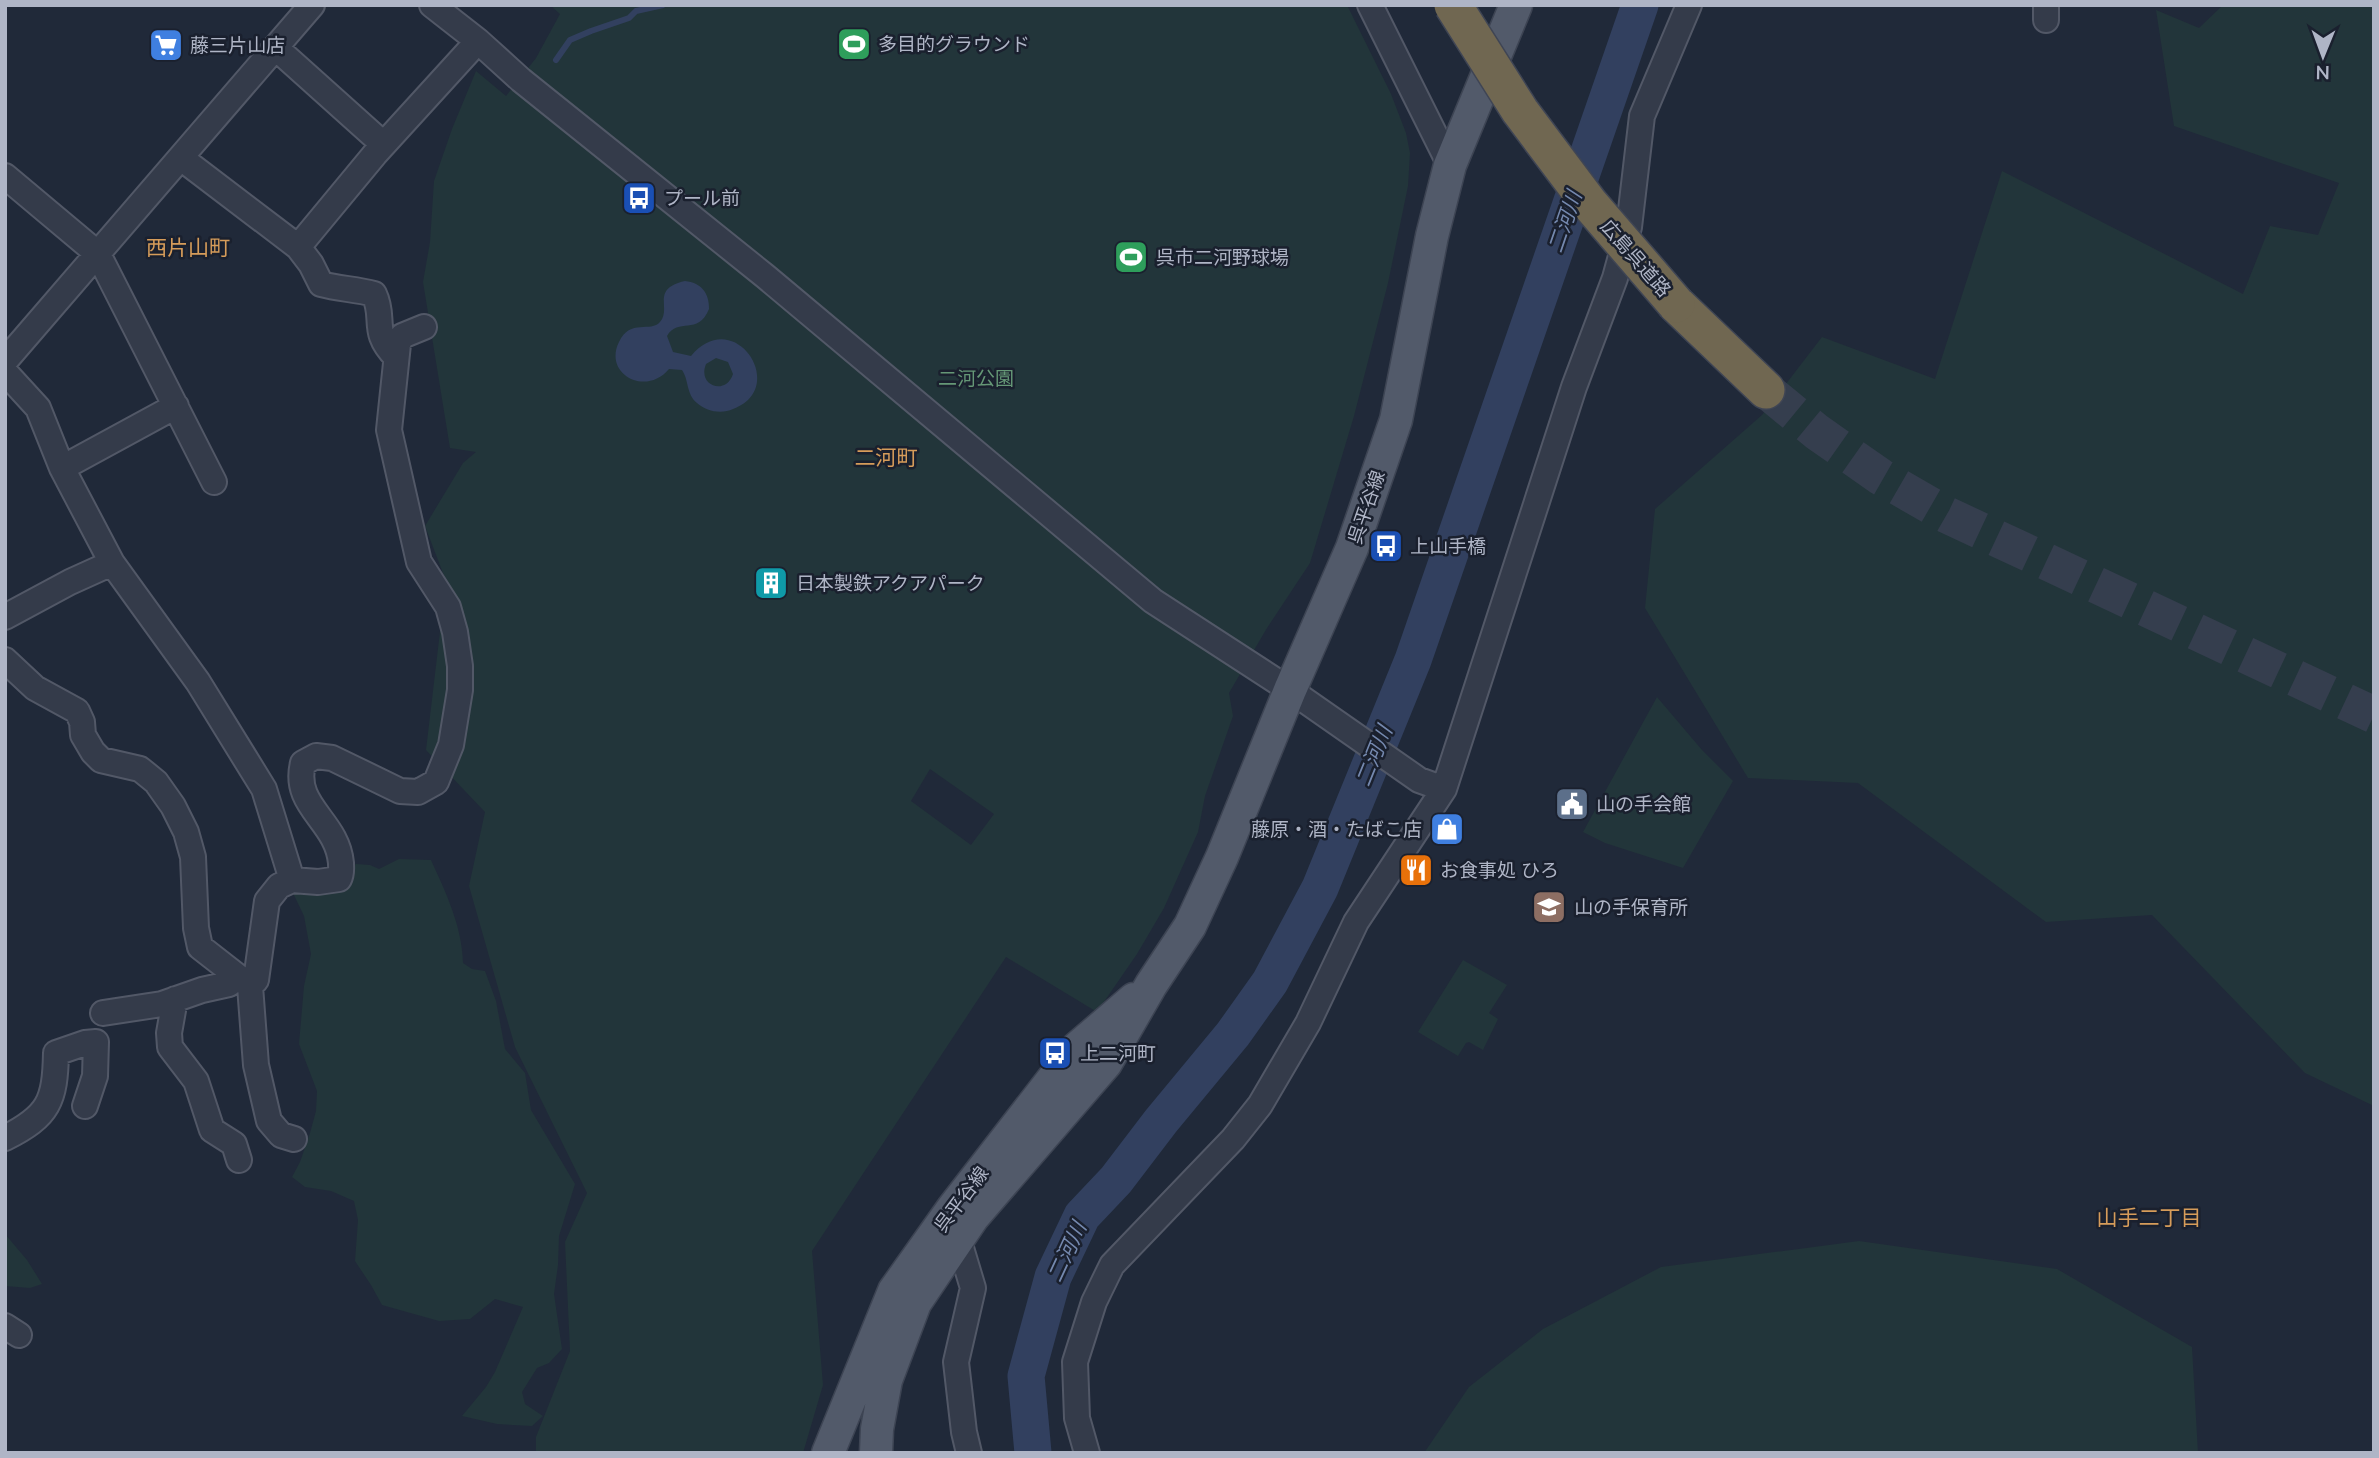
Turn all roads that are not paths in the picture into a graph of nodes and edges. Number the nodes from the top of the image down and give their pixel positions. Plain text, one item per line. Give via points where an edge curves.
1 (312, 5) edge
2 (432, 5) edge
3 (1370, 5) edge
4 (1453, 5) edge
5 (1516, 5) edge
6 (1689, 5) edge
7 (478, 41) junction
8 (276, 48) junction
9 (383, 144) junction
10 (181, 158) junction
11 (1450, 165) junction
12 (5, 176) edge
13 (298, 247) junction
14 (98, 254) junction
15 (424, 327) dead end
16 (396, 357) junction
17 (5, 361) edge
18 (5, 372) edge
19 (1766, 390) tunnel mouth
20 (177, 406) junction
21 (61, 468) junction
22 (214, 482) dead end
23 (112, 563) junction
24 (5, 617) edge
25 (5, 660) edge
26 (1290, 690) junction
27 (1444, 789) junction
28 (292, 880) junction
29 (243, 982) junction
30 (1151, 985) junction
31 (175, 999) junction
32 (103, 1013) dead end
33 (85, 1106) dead end
34 (5, 1138) edge
35 (295, 1139) dead end
36 (239, 1160) dead end
37 (958, 1238) junction
38 (828, 1453) edge
39 (876, 1453) edge
40 (970, 1453) edge
41 (1087, 1453) edge

1 - 8 street
2 - 7 street
3 - 11 street
4 - 19 highway, 広島呉道路, bridge via 1528,121 1589,203 1676,304
5 - 11 main road, 呉平谷線
6 - 27 street via 1642,116 1629,228 1615,278 1574,387
7 - 9 street
7 - 26 street via 1153,601
8 - 9 street
8 - 10 street
9 - 13 street
10 - 13 street
10 - 14 street
11 - 26 main road, 呉平谷線 via 1396,420 1352,548
12 - 14 street
13 - 16 street via 321,284 374,294 384,345
14 - 17 street
14 - 20 street
15 - 16 street via 402,336
16 - 28 street via 389,430 419,562 448,607 460,666 451,745 436,782 418,792 400,791 332,758 316,756 303,763 300,776 305,798 333,834 342,875 317,882
18 - 21 street via 38,408
20 - 21 street
20 - 22 street
21 - 23 street
23 - 24 street
23 - 28 street via 198,682 264,789
25 - 29 street via 35,688 77,711 83,735 101,760 140,769 156,782 186,832 193,857 200,947
26 - 27 street via 1419,780
26 - 30 main road, 呉平谷線 via 1196,915
27 - 41 street via 1356,922 1308,1023 1260,1105 1112,1265 1094,1302 1076,1362 1077,1418
28 - 29 street via 279,886 267,901 257,980
29 - 31 street
29 - 35 street via 269,1121 281,1135
30 - 37 main road, 呉平谷線 via 1106,1063
30 - 38 main road, 呉平谷線 via 1077,1048 894,1291
31 - 32 street via 142,1009
31 - 36 street via 170,1047 197,1081 212,1130 234,1144
33 - 34 street via 95,1076 96,1042 56,1053 50,1102 37,1119
37 - 39 main road, 呉平谷線 via 915,1303 887,1380
37 - 40 street via 973,1288 956,1362

